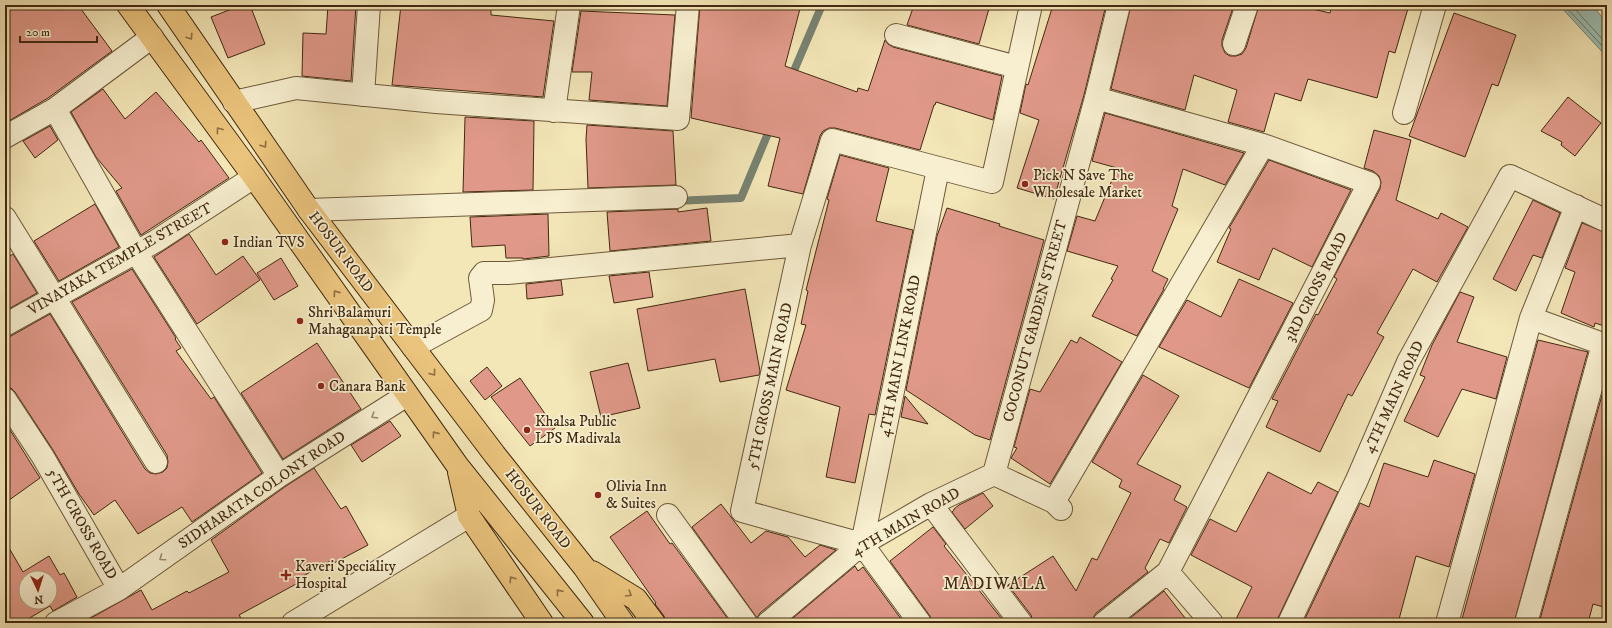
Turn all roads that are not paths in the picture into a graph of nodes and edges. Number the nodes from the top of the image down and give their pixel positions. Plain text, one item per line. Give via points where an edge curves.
1 (128, 5) edge
2 (168, 5) edge
3 (369, 5) edge
4 (569, 5) edge
5 (688, 5) edge
6 (1031, 5) edge
7 (1119, 5) edge
8 (1246, 5) edge
9 (1435, 5) edge
10 (896, 35) dead end
11 (152, 37) junction
12 (1234, 44) dead end
13 (1017, 67) junction
14 (363, 95) junction
15 (1096, 98) junction
16 (234, 102) junction
17 (55, 109) junction
18 (554, 110) junction
19 (1404, 113) dead end
20 (5, 137) edge
21 (1263, 145) junction
22 (938, 169) junction
23 (254, 178) junction
24 (676, 197) dead end
25 (1576, 206) junction
26 (309, 210) junction
27 (5, 218) edge
28 (1607, 221) edge
29 (800, 245) junction
30 (136, 252) junction
31 (55, 297) junction
32 (1531, 318) junction
33 (5, 325) edge
34 (413, 347) junction
35 (407, 395) junction
36 (5, 399) edge
37 (156, 462) dead end
38 (457, 465) junction
39 (994, 474) junction
40 (279, 476) junction
41 (931, 504) junction
42 (668, 515) dead end
43 (469, 516) junction
44 (862, 544) junction
45 (584, 567) junction
46 (1168, 572) junction
47 (119, 589) junction
48 (56, 623) edge
49 (293, 623) edge
50 (542, 623) edge
51 (583, 623) edge
52 (623, 623) edge
53 (654, 623) edge
54 (746, 623) edge
55 (768, 623) edge
56 (920, 623) edge
57 (1022, 623) edge
58 (1104, 623) edge
59 (1212, 623) edge
60 (1289, 623) edge
61 (1447, 623) edge
62 (1526, 623) edge

1 - 11 main road, HOSUR ROAD
2 -> 16 main road, HOSUR ROAD
3 - 14 street
4 - 18 street
5 - 18 street via 678,119
6 - 13 street
7 - 15 street, COCONUT GARDEN STREET
8 - 12 street
9 - 19 street
10 - 13 street
11 - 17 street
23 -> 11 main road, HOSUR ROAD
13 - 22 street via 992,182
14 - 16 street via 296,88
14 - 18 street
15 - 21 street, 3RD CROSS ROAD
15 - 39 street, COCONUT GARDEN STREET
16 -> 26 main road, HOSUR ROAD
17 - 20 street
17 - 30 street
21 - 39 street via 1057,505
21 - 46 street, 3RD CROSS ROAD via 1369,183
22 - 29 street, 5TH CROSS MAIN ROAD via 832,140
22 - 44 street, 4TH MAIN LINK ROAD
23 - 30 street, VINAYAKA TEMPLE STREET
35 -> 23 main road, HOSUR ROAD
24 - 26 street
25 - 28 street
25 - 32 street
25 - 60 street, 4TH MAIN ROAD via 1510,176 1408,362 1356,482
26 - 34 main road, HOSUR ROAD
27 - 31 street
29 - 34 street via 484,273 480,278 482,310
29 - 44 street, 5TH CROSS MAIN ROAD via 742,511
30 - 31 street, VINAYAKA TEMPLE STREET
30 - 40 street
31 - 33 street, VINAYAKA TEMPLE STREET
31 - 37 street
32 - 61 street
32 - 62 street via 1604,344
34 -> 45 main road, HOSUR ROAD
38 -> 35 main road, HOSUR ROAD
35 -> 40 street, SIDHARATA COLONY ROAD
36 - 47 street, 5TH CROSS ROAD via 43,457
38 - 43 main road
51 -> 38 main road, HOSUR ROAD
39 - 41 street, 4TH MAIN ROAD
40 -> 47 street, SIDHARATA COLONY ROAD
41 - 44 street, 4TH MAIN ROAD
41 - 57 street
42 - 54 street
43 - 49 street
50 -> 43 main road
44 - 55 street, 4TH MAIN ROAD
44 - 56 street
45 - 52 main road, HOSUR ROAD
45 -> 53 main road via 636,599
46 - 58 street, 3RD CROSS ROAD
46 - 59 street
47 - 48 street, 5TH CROSS ROAD

